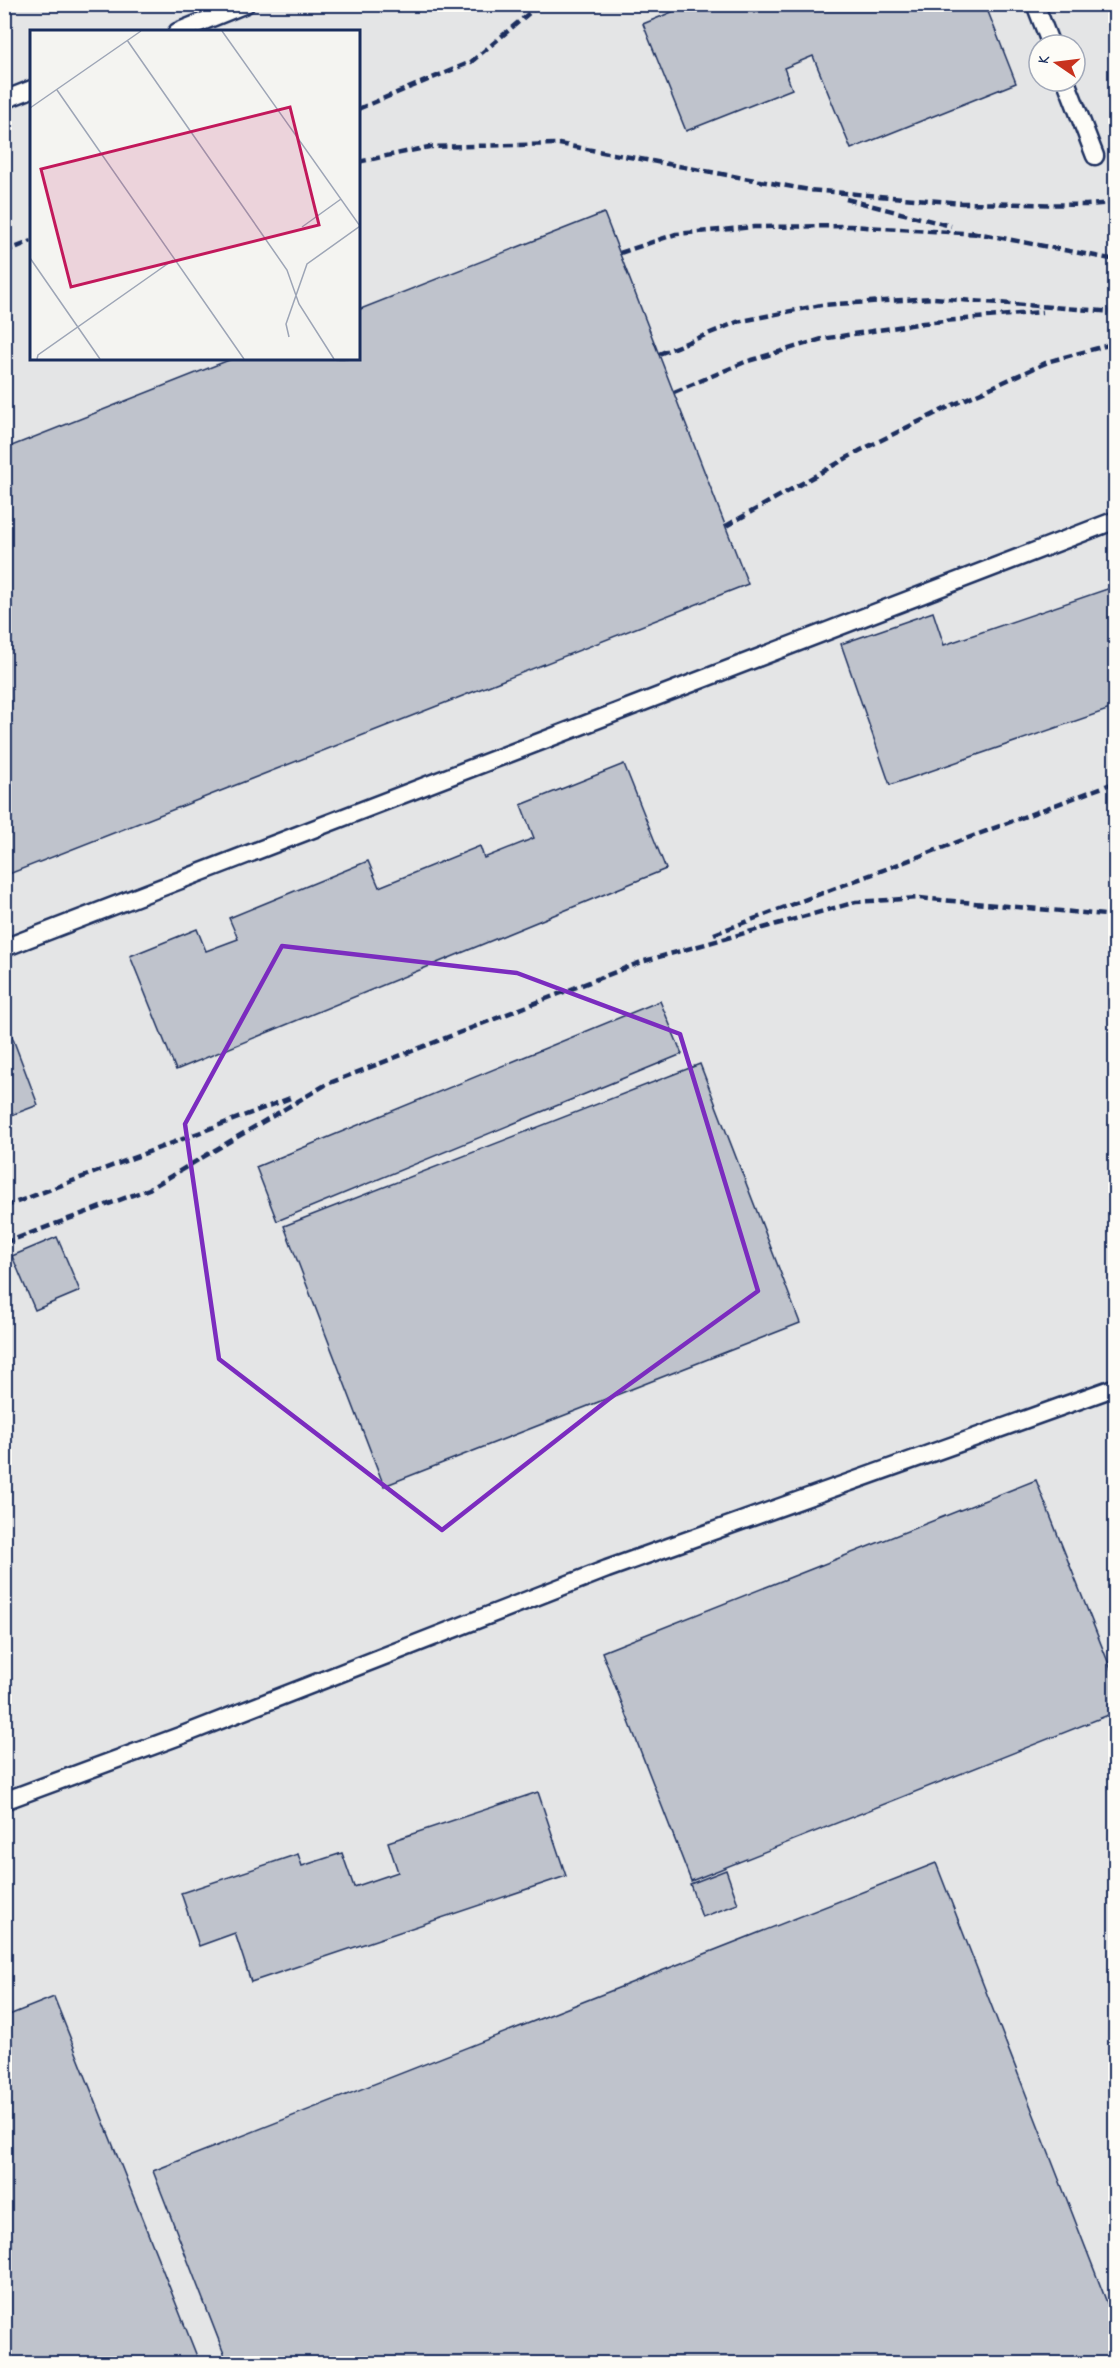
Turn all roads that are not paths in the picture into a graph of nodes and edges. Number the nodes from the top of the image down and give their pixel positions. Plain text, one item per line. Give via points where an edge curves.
1 (246, 4) edge
2 (1035, 4) edge
3 (182, 30) edge
4 (1046, 33) edge
5 (30, 90) edge
6 (1071, 93) edge
7 (4, 100) edge
8 (1095, 156) dead end
9 (1116, 520) edge
10 (4, 948) edge
11 (1114, 1393) edge
12 (4, 1801) edge

1 - 3 lane
2 - 4 lane
5 - 7 lane
6 - 8 lane
9 - 10 lane
11 - 12 lane via 607,1569

